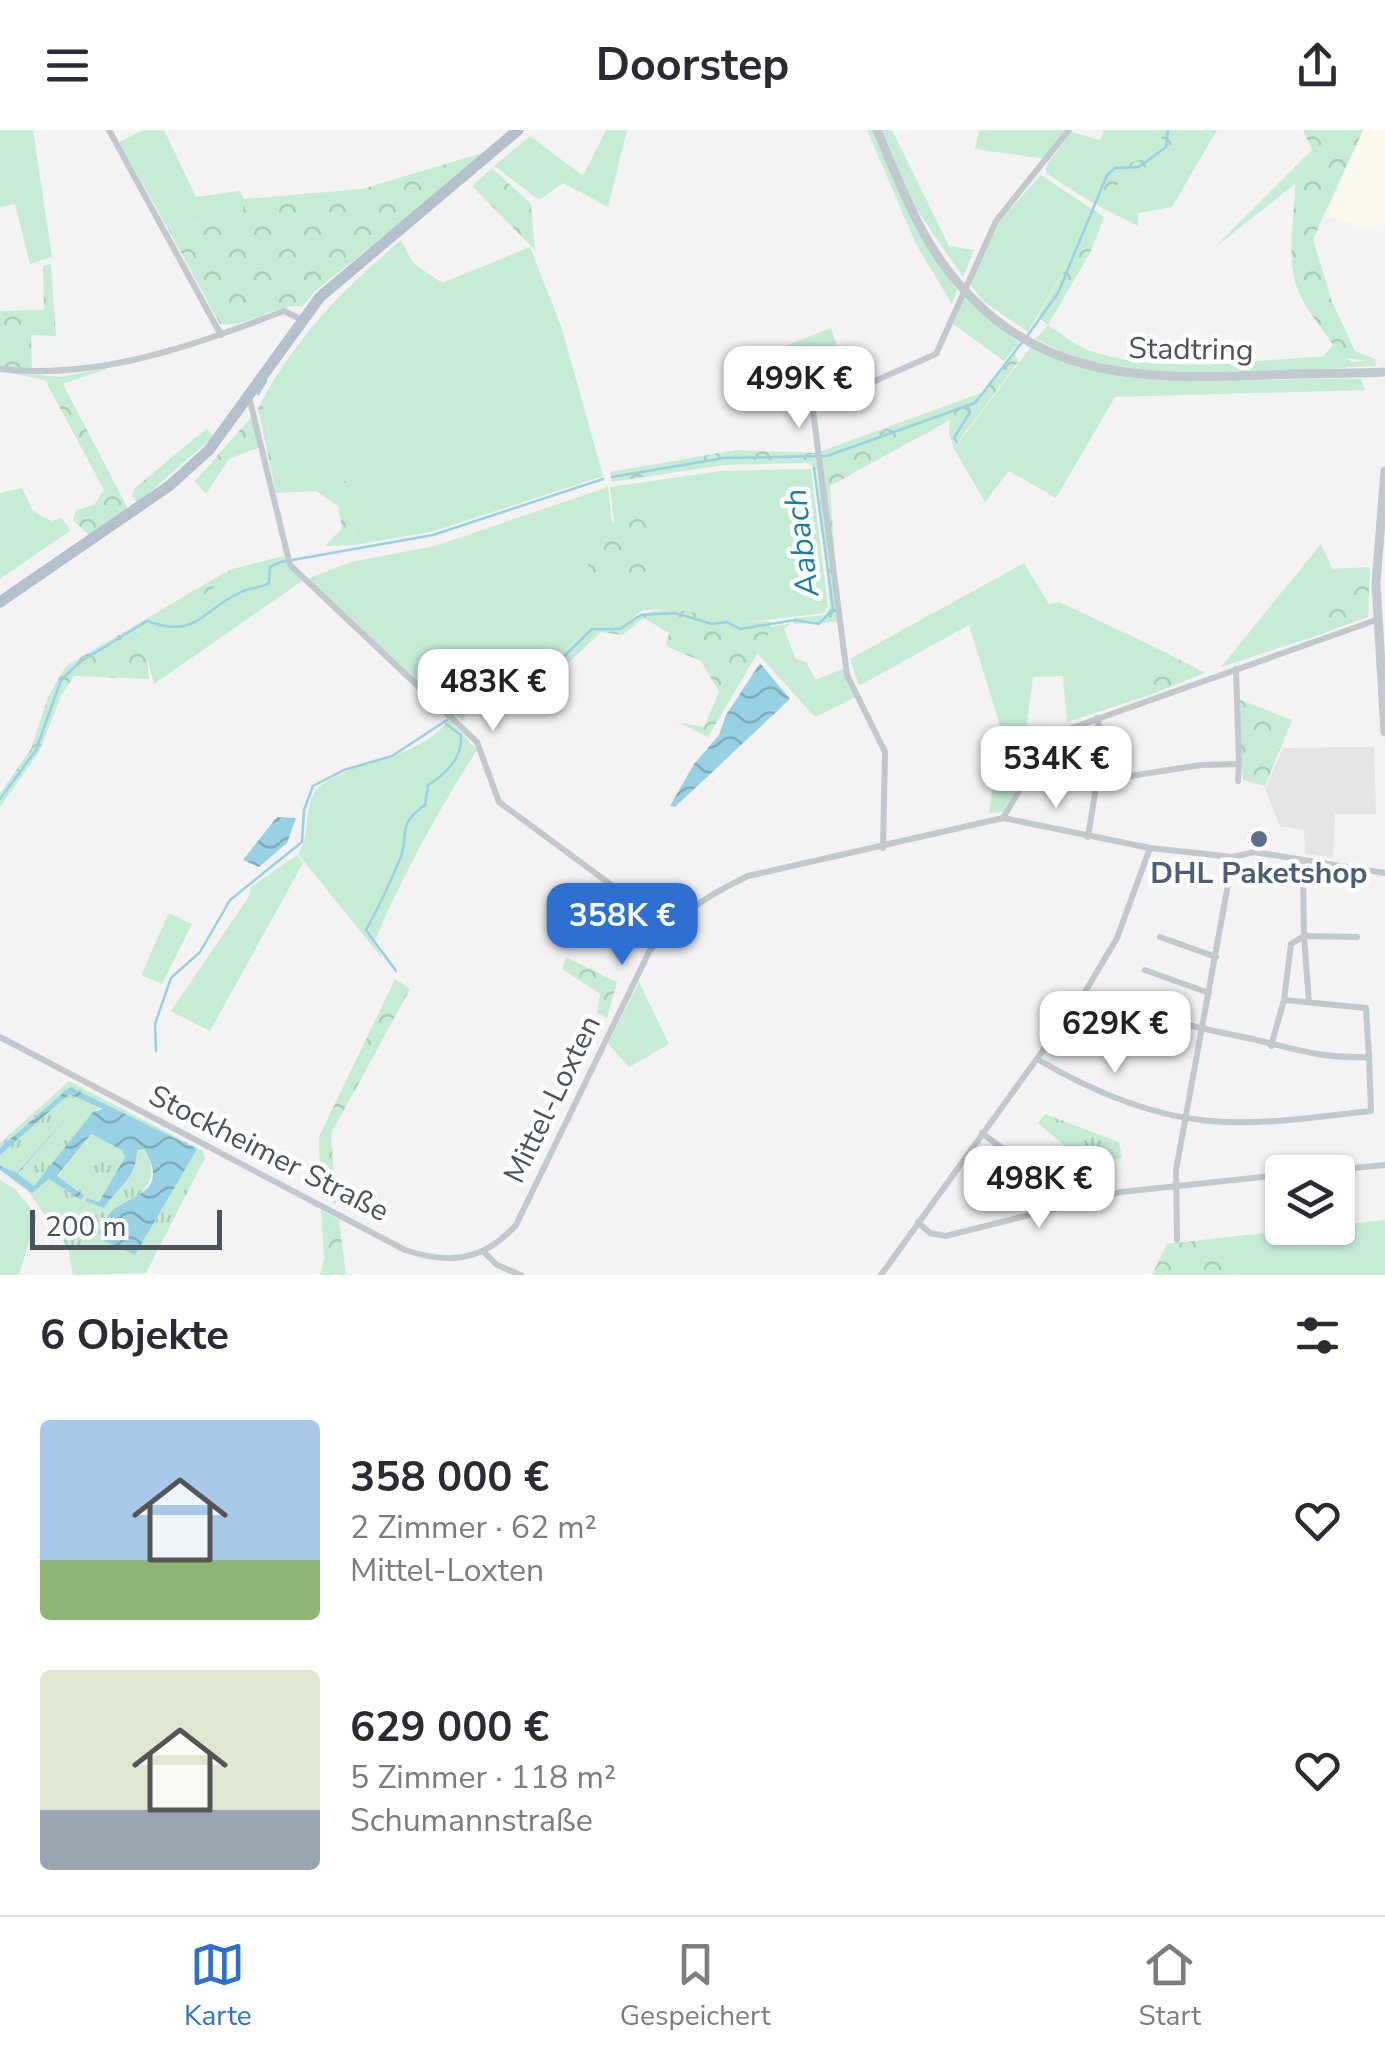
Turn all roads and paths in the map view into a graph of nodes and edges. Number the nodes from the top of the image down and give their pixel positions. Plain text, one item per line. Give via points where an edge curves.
1 (109, 130) edge
2 (518, 130) edge
3 (877, 130) edge
4 (1069, 130) edge
5 (300, 319) junction
6 (221, 335) junction
7 (0, 369) edge
8 (1385, 372) edge
9 (249, 397) junction
10 (1385, 471) edge
11 (0, 602) edge
12 (1378, 619) junction
13 (1236, 668) junction
14 (1097, 718) junction
15 (1385, 732) edge
16 (1239, 764) junction
17 (1098, 780) junction
18 (1238, 782) dead end
19 (1003, 818) junction
20 (1088, 836) junction
21 (883, 848) junction
22 (1150, 848) junction
23 (1234, 857) junction
24 (1303, 864) junction
25 (1385, 873) edge
26 (667, 926) junction
27 (1304, 936) junction
28 (1357, 936) dead end
29 (1160, 937) dead end
30 (1216, 957) junction
31 (1145, 970) dead end
32 (1085, 992) junction
33 (1209, 993) junction
34 (1284, 1000) junction
35 (1308, 1002) junction
36 (1202, 1030) junction
37 (0, 1038) edge
38 (1272, 1046) junction
39 (1369, 1058) junction
40 (1037, 1059) junction
41 (1185, 1118) junction
42 (982, 1133) junction
43 (1385, 1166) edge
44 (1355, 1168) edge
45 (1265, 1178) edge
46 (1177, 1186) junction
47 (1059, 1207) junction
48 (918, 1222) junction
49 (1177, 1240) dead end
50 (484, 1252) junction
51 (520, 1275) edge
52 (881, 1275) edge

1 - 6 street
2 - 5 main road
3 - 8 street, Stadtring via 915,218 954,278 1039,347 1093,368 1149,378
4 - 21 street via 991,230 936,354 812,403 848,676 885,752
5 - 6 street via 284,311
5 - 9 main road
6 - 7 street via 170,353 54,374
9 - 11 main road via 209,450 169,486
9 - 26 street via 290,565 477,742 500,802
10 - 12 street
12 - 13 street
12 - 15 street
13 - 14 street
13 - 16 street
14 - 17 street via 1104,743
14 - 19 street via 1052,735
16 - 17 street
16 - 18 street
17 - 20 street
19 - 20 street, Mittel-Loxten
19 - 21 street, Mittel-Loxten
20 - 22 street, Mittel-Loxten
21 - 26 street, Mittel-Loxten via 759,872
22 - 23 street, Mittel-Loxten
22 - 32 street via 1129,911
23 - 24 street, Mittel-Loxten via 1254,852
23 - 30 street
24 - 25 street, Mittel-Loxten
24 - 27 street
26 - 50 street, Mittel-Loxten via 516,1225
27 - 28 street
27 - 34 street via 1291,944
27 - 35 street
29 - 30 street
30 - 33 street
31 - 33 street
32 - 36 street
32 - 40 street
33 - 36 street
34 - 35 street
34 - 38 street
35 - 39 street via 1366,1008
36 - 38 street
36 - 41 street
37 - 50 street, Stockheimer Straße via 406,1250 444,1261
38 - 39 street via 1324,1058
39 - 41 street via 1371,1111 1213,1122
40 - 41 street
40 - 42 street
41 - 46 street
42 - 47 street via 1032,1171
42 - 48 street
43 - 44 street
45 - 46 street
46 - 47 street
46 - 49 street
47 - 48 street via 946,1236
48 - 52 street
50 - 51 street

